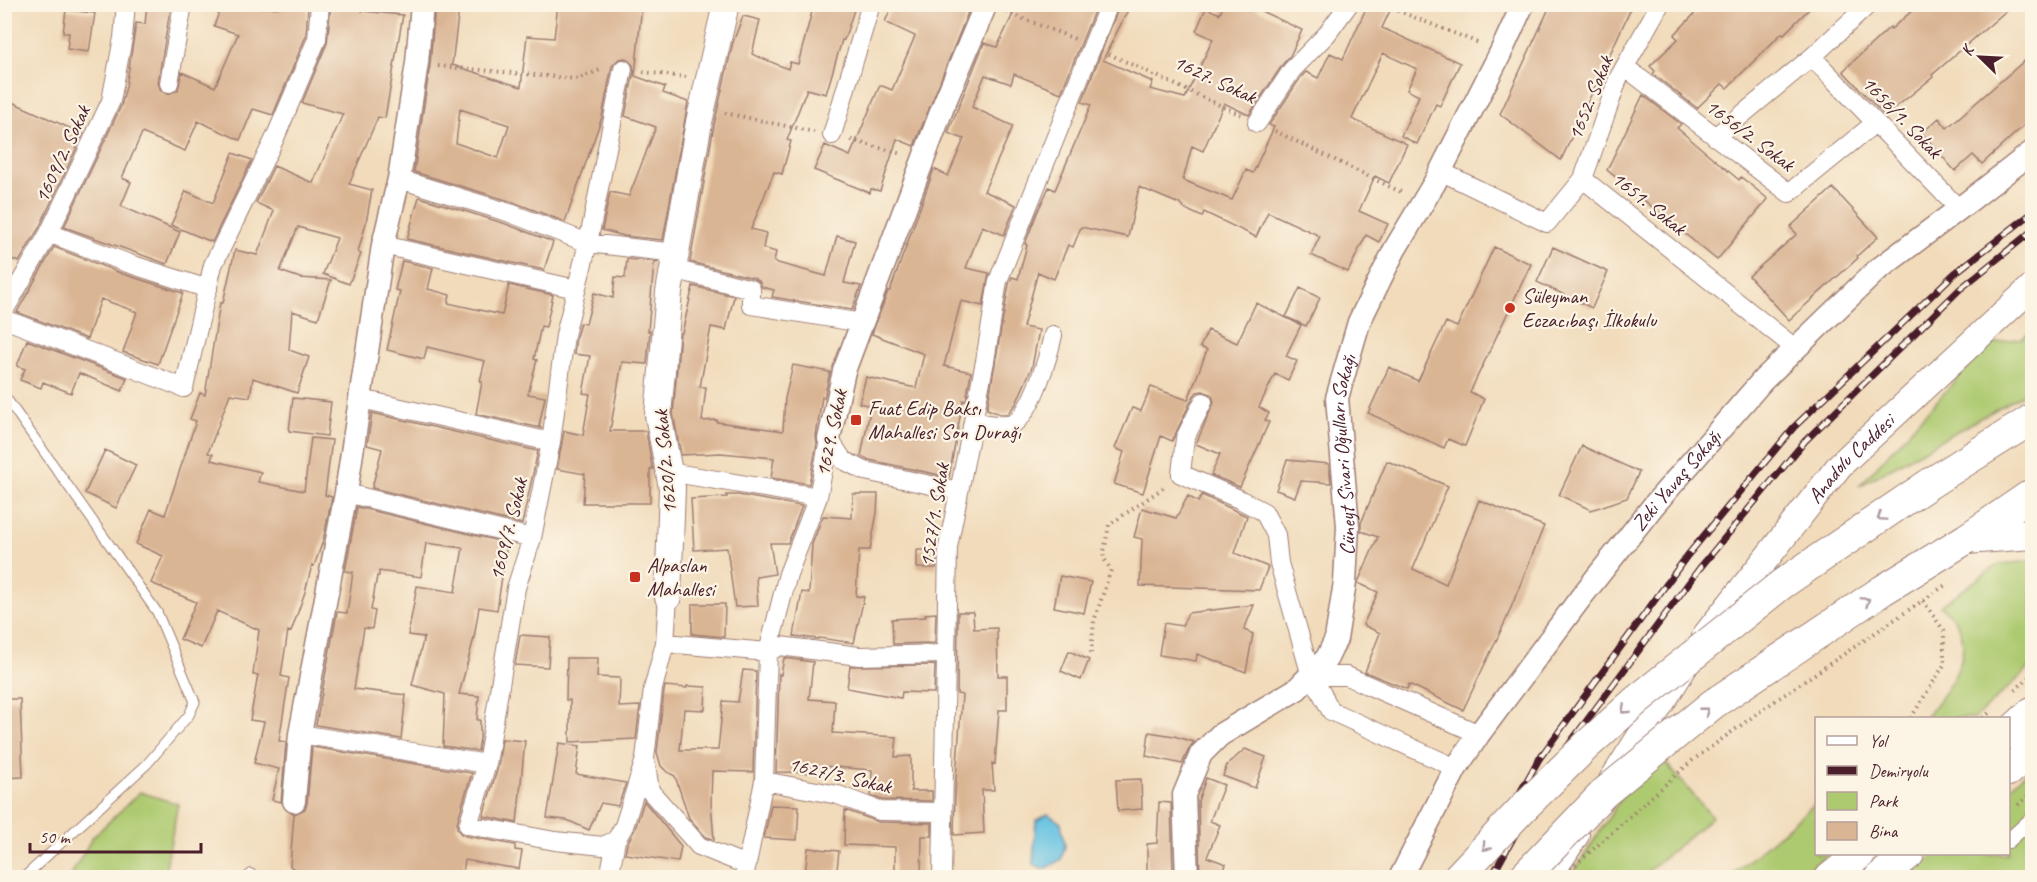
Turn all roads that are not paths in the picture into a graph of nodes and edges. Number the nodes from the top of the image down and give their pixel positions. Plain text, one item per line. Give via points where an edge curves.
1 (126, 4) edge
2 (183, 4) edge
3 (320, 4) edge
4 (422, 4) edge
5 (726, 4) edge
6 (871, 4) edge
7 (1109, 4) edge
8 (1349, 4) edge
9 (1523, 4) edge
10 (1660, 4) edge
11 (1864, 6) edge
12 (991, 7) edge
13 (1812, 57) junction
14 (1625, 67) junction
15 (623, 69) road end
16 (169, 82) dead end
17 (1257, 123) road end
18 (1875, 123) junction
19 (832, 135) dead end
20 (1715, 137) junction
21 (2032, 152) edge
22 (1440, 171) junction
23 (399, 179) junction
24 (1583, 179) junction
25 (1959, 209) junction
26 (49, 233) junction
27 (588, 243) junction
28 (383, 245) junction
29 (675, 261) junction
30 (2032, 287) edge
31 (208, 289) junction
32 (576, 289) junction
33 (4, 310) edge
34 (4, 319) edge
35 (862, 323) junction
36 (1053, 335) dead end
37 (1796, 349) junction
38 (4, 394) edge
39 (361, 399) junction
40 (1203, 402) dead end
41 (2032, 419) edge
42 (974, 421) junction
43 (2032, 429) edge
44 (829, 439) junction
45 (551, 442) junction
46 (669, 472) junction
47 (1929, 484) junction
48 (960, 491) junction
49 (346, 493) junction
50 (2032, 494) edge
51 (818, 497) junction
52 (2032, 534) edge
53 (532, 538) junction
54 (1966, 539) junction
55 (668, 597) joint
56 (665, 643) junction
57 (768, 652) junction
58 (945, 654) junction
59 (1312, 677) junction
60 (2032, 712) edge
61 (2010, 732) edge
62 (300, 734) junction
63 (1479, 734) junction
64 (2032, 750) edge
65 (645, 759) junction
66 (487, 764) junction
67 (1456, 768) junction
68 (2010, 769) edge
69 (764, 781) junction
70 (294, 801) dead end
71 (943, 812) junction
72 (2032, 819) edge
73 (2010, 839) edge
74 (616, 840) junction
75 (1859, 855) edge
76 (1908, 855) edge
77 (745, 871) edge
78 (1559, 874) edge
79 (23, 878) edge
80 (246, 878) edge
81 (255, 878) edge
82 (609, 878) edge
83 (942, 878) edge
84 (1187, 878) edge
85 (1400, 878) edge
86 (1457, 878) edge
87 (1522, 878) edge
88 (1830, 878) edge
89 (1879, 878) edge

1 - 26 street, 1609/2. Sokak via 111,101
2 - 16 street
3 - 31 street via 317,39 275,138 213,265
4 - 23 street
5 - 29 main road, 1620/2. Sokak via 699,122
6 - 19 street
7 - 42 street, 1527/1. Sokak via 998,281
8 - 17 street via 1292,70
9 - 22 street, Cüneyt Sivari Oğulları Sokağı
10 - 14 street, 1652. Sokak
11 - 13 street
12 - 35 street, 1629. Sokak via 944,104
13 - 18 street, 1656/1. Sokak
13 - 20 street
14 - 20 street, 1656/2. Sokak
14 - 24 street, 1652. Sokak
15 - 27 street, 1609/7. Sokak
18 - 20 street, 1656/2. Sokak via 1789,193
18 - 25 street, 1656/1. Sokak
21 - 25 street, Zeki Yavaş Sokağı
22 - 24 street, 1651. Sokak via 1547,223
22 - 59 street, Cüneyt Sivari Oğulları Sokağı via 1359,322 1337,398 1348,526 1346,582 1336,639
23 - 27 street via 510,213
23 - 28 street
24 - 37 street, 1651. Sokak
25 - 37 street, Zeki Yavaş Sokağı via 1876,271
26 - 31 street
26 - 33 street, 1609/2. Sokak
27 - 29 street
27 - 32 street, 1609/7. Sokak
28 - 32 street
28 - 39 street
29 - 35 street via 751,290 751,305
29 - 46 main road, 1620/2. Sokak via 658,415
30 - 78 main road, Anadolu Caddesi via 1840,465 1704,637
31 - 34 street via 184,388
32 - 45 street, 1609/7. Sokak via 565,335
35 - 44 street, 1629. Sokak via 844,371
36 - 42 street via 1041,376 1021,416 1012,424
37 - 63 street, Zeki Yavaş Sokağı via 1654,505
38 - 79 lane via 157,612 195,702 189,715 147,764
39 - 45 street
39 - 49 street
40 - 59 street via 1185,438 1181,474 1264,512 1276,535 1280,563
41 - 47 highway
42 - 48 street, 1527/1. Sokak
43 - 47 highway
44 - 48 street via 843,460 865,471
44 - 51 street, 1629. Sokak
45 - 53 street, 1609/7. Sokak
46 - 51 street
46 - 55 main road, 1620/2. Sokak via 672,488
47 -> 86 highway, bridge via 1782,584 1636,700 1532,799
48 - 58 street, 1527/1. Sokak via 948,547
49 - 53 street
49 - 62 street
50 - 54 highway
51 - 57 street, 1629. Sokak via 788,574
52 - 54 highway
53 - 66 street, 1609/7. Sokak via 516,588
87 -> 54 highway, bridge via 1605,792 1713,704
55 - 56 street, 1620/2. Sokak
56 - 57 street
56 - 65 street, 1620/2. Sokak via 653,689
57 - 58 street via 780,646 860,656
57 - 69 street, 1629. Sokak
58 - 71 street, 1527/1. Sokak
59 - 63 street via 1347,676
59 - 67 street via 1331,711
59 - 84 street, Cüneyt Sivari Oğulları Sokağı via 1220,735 1201,754 1184,795
60 - 61 highway
62 - 66 street
62 - 70 street
63 - 67 street, Zeki Yavaş Sokağı
64 - 68 highway
65 - 74 street, 1620/2. Sokak
65 - 77 street via 650,791 699,846
66 - 74 street, 1609/7. Sokak via 468,825 603,846
67 - 85 street, Zeki Yavaş Sokağı
69 - 71 street, 1627/3. Sokak via 838,795 880,811
69 - 77 street, 1629. Sokak
71 - 83 street, 1527/1. Sokak
72 - 73 street
74 - 82 street, 1620/2. Sokak
75 - 88 highway
76 - 89 highway
80 - 81 lane via 251,874

